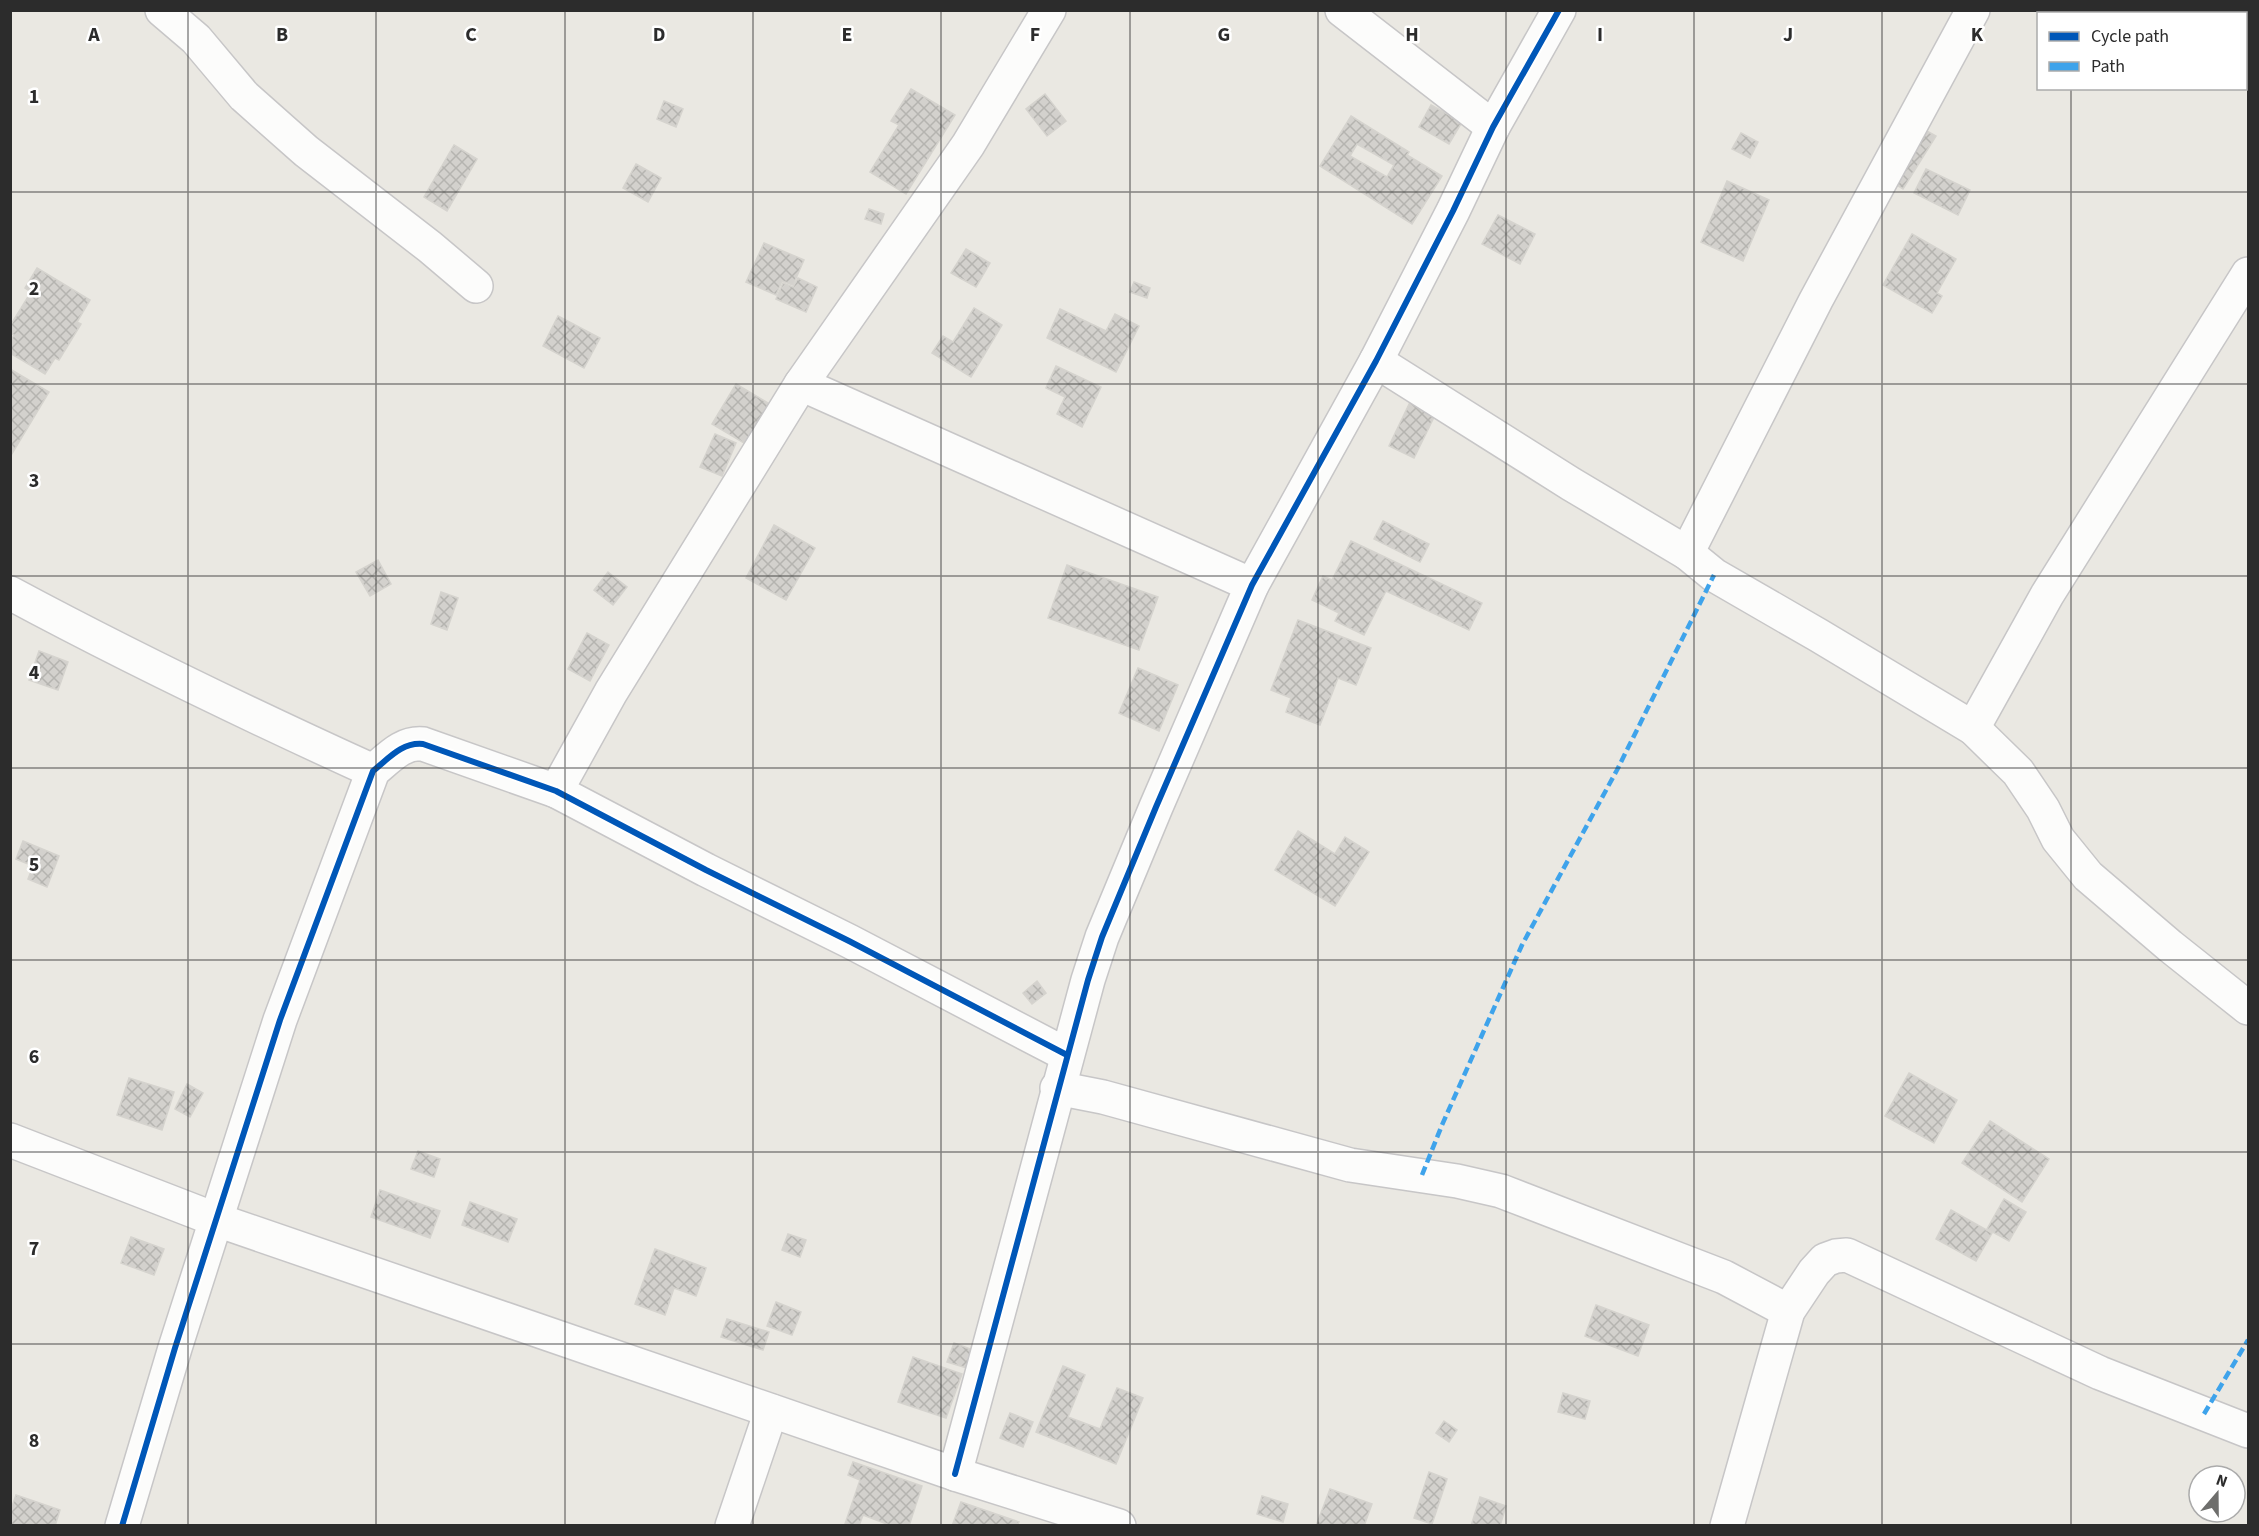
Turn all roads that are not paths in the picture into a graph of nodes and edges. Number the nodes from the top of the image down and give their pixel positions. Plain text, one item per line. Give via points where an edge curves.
1 (162, 10) edge
2 (1048, 10) edge
3 (1342, 10) edge
4 (1558, 10) edge
5 (1973, 10) edge
6 (1493, 127) junction
7 (2248, 274) edge
8 (476, 286) dead end
9 (1376, 361) junction
10 (801, 384) junction
11 (1687, 553) junction
12 (1251, 585) junction
13 (10, 593) edge
14 (1973, 728) junction
15 (373, 771) junction
16 (556, 791) junction
17 (2248, 1008) edge
18 (1067, 1056) junction
19 (1057, 1088) junction
20 (10, 1140) edge
21 (217, 1220) junction
22 (1788, 1311) junction
23 (771, 1411) junction
24 (2248, 1431) edge
25 (955, 1474) junction
26 (1103, 1523) edge
27 (122, 1526) edge
28 (732, 1526) edge
29 (1727, 1526) edge

1 - 8 street via 196,39 244,96 306,151
2 - 10 street via 968,145
3 - 6 street
4 - 6 street
5 - 11 street via 1816,300
6 - 9 street
7 - 14 street via 2047,595
9 - 11 street
9 - 12 street
10 - 12 street
10 - 16 street via 611,692
11 - 14 street via 1714,575
12 - 18 street via 1102,937
13 - 15 street via 271,725
14 - 17 street via 2018,772 2058,839 2088,876
15 - 16 street via 404,746 423,744
15 - 21 street via 280,1020
16 - 18 street
18 - 19 street
19 - 22 street via 1350,1165 1501,1191 1724,1277
19 - 25 street
20 - 21 street
21 - 23 street
21 - 27 street
22 - 24 street via 1825,1260 1847,1255 2100,1373
22 - 29 street
23 - 25 street
23 - 28 street
25 - 26 street

